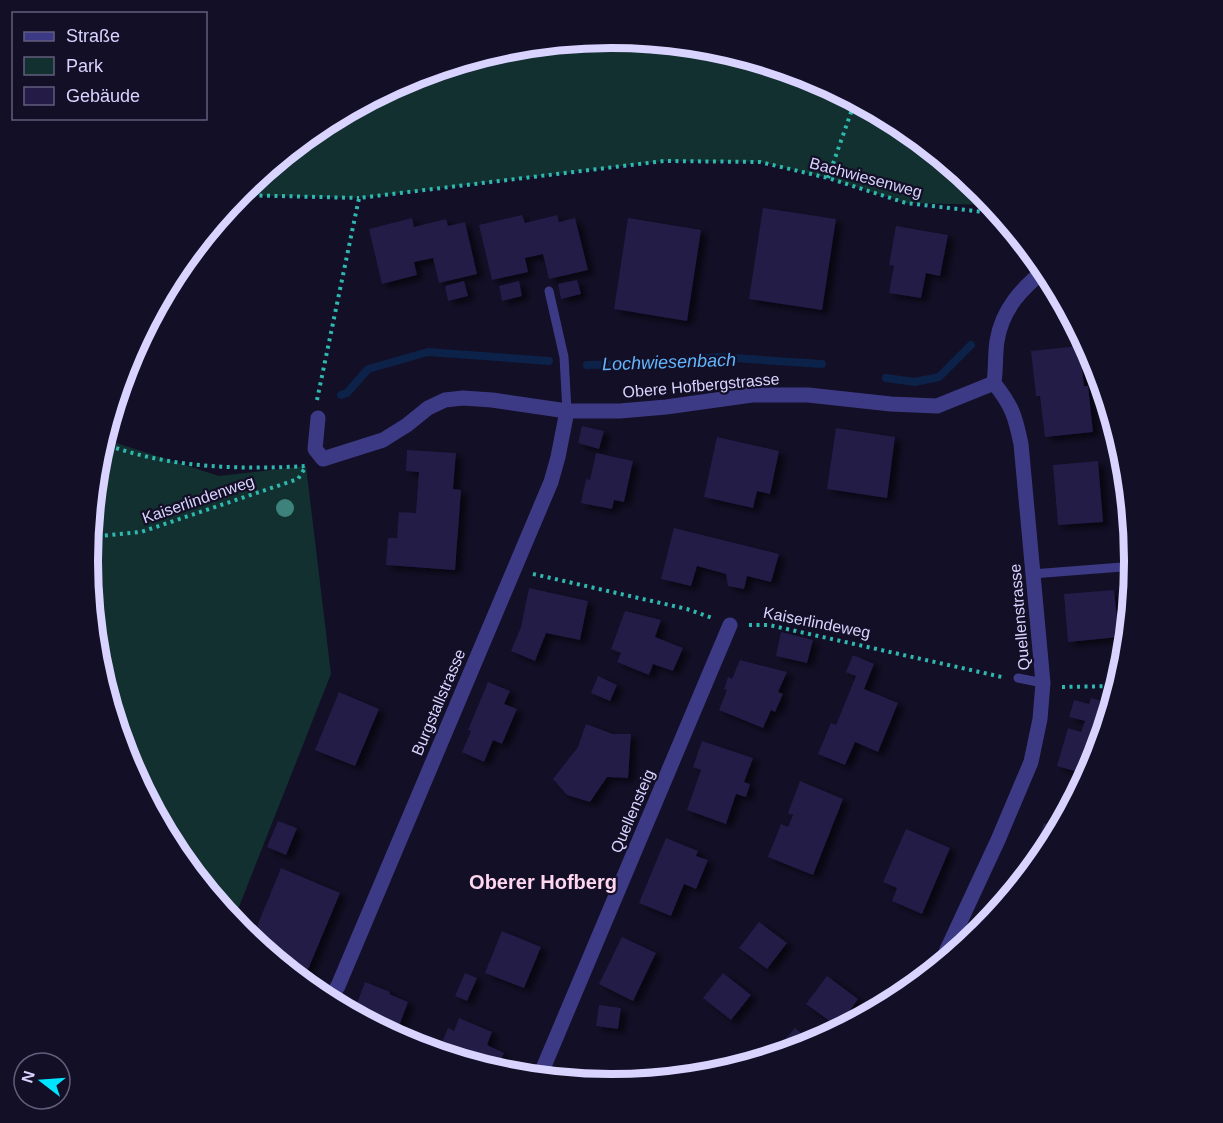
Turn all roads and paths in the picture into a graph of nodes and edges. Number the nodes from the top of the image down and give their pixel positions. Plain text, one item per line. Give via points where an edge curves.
1 (852, 108) edge
2 (828, 178) junction
3 (251, 195) edge
4 (359, 198) junction
5 (989, 213) edge
6 (1038, 275) edge
7 (549, 291) dead end
8 (994, 383) junction
9 (567, 411) junction
10 (318, 418) joint
11 (111, 447) edge
12 (99, 536) edge
13 (514, 567) junction
14 (1125, 567) edge
15 (1032, 574) junction
16 (730, 625) junction
17 (1018, 678) joint
18 (1043, 683) junction
19 (1110, 686) edge
20 (947, 951) edge
21 (334, 993) edge
22 (542, 1071) edge

1 - 2 path
2 - 4 path, Bachwiesenweg via 760,162 664,161
2 - 5 path, Bachwiesenweg via 906,204
3 - 4 path, Bachwiesenweg
4 - 10 path via 315,411
6 - 8 street via 1005,315 997,340
7 - 9 lane via 564,357
8 - 9 street, Obere Hofbergstrasse via 937,406 808,395 752,395 666,407
8 - 15 street, Quellenstrasse via 1013,411 1021,444
9 - 10 street, Obere Hofbergstrasse via 492,400 445,400 383,440 323,459 315,449
9 - 13 street, Burgstallstrasse via 551,482
11 - 12 path, Kaiserlindenweg via 212,466 306,466 298,478 141,532
13 - 16 path, Kaiserlindeweg via 687,609
13 - 21 street, Burgstallstrasse
14 - 15 lane
15 - 18 street, Quellenstrasse
16 - 17 path, Kaiserlindeweg via 769,625
16 - 22 street, Quellensteig
17 - 18 lane
18 - 19 path via 1057,687
18 - 20 street, Quellenstrasse via 1031,762

